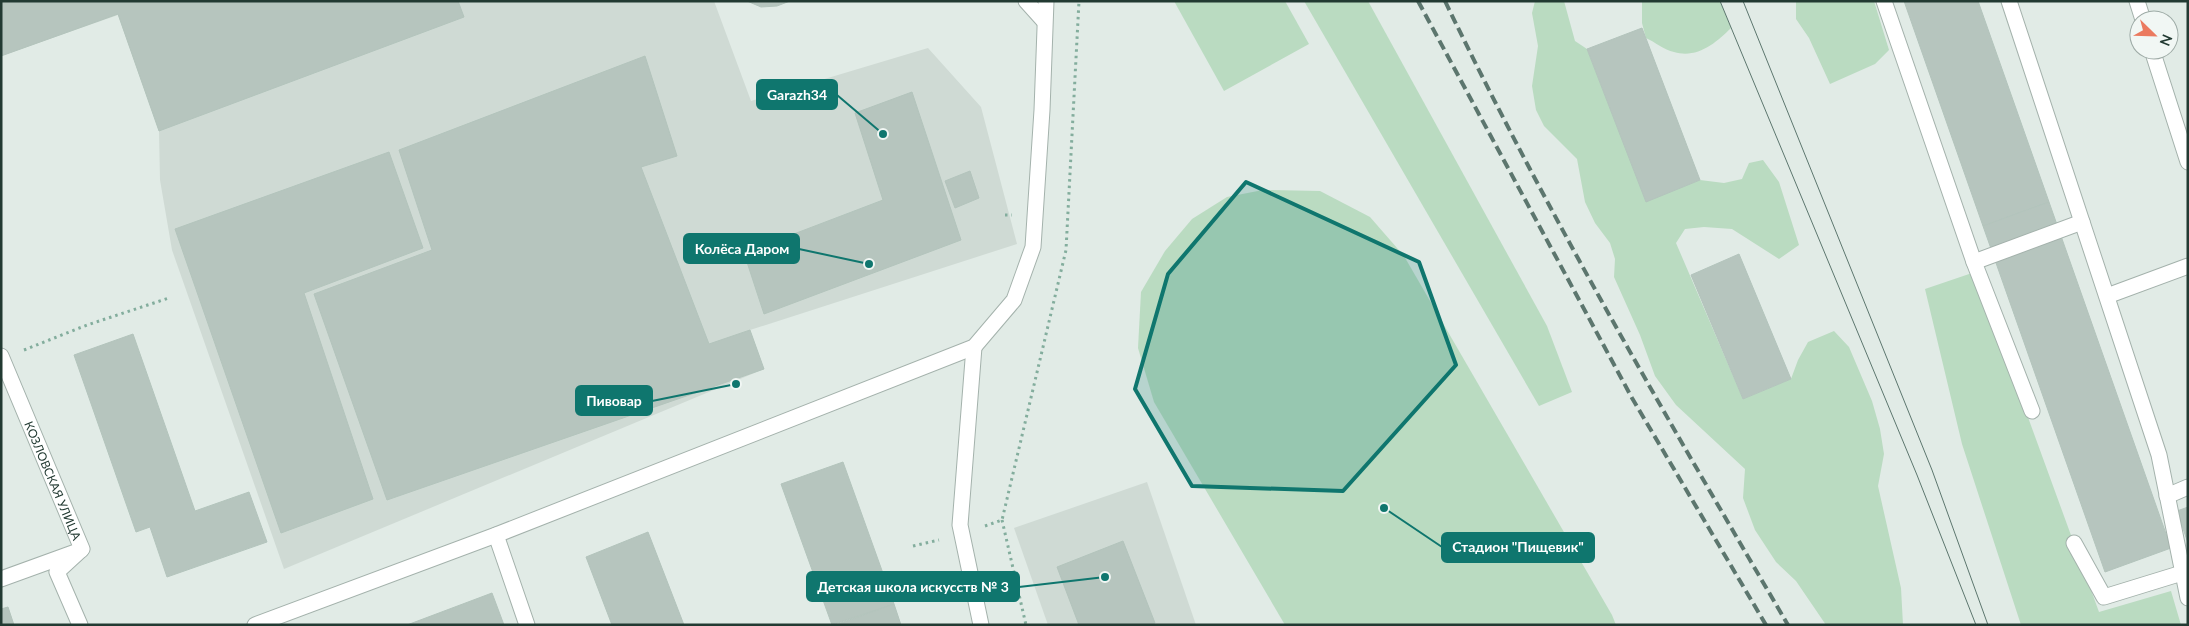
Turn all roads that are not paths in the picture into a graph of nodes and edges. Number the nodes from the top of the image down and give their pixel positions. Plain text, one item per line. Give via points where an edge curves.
1 (1026, 1) edge
2 (1046, 1) edge
3 (1884, 1) edge
4 (2009, 1) edge
5 (1044, 21) junction
6 (2155, 60) edge
7 (2188, 162) edge
8 (2082, 222) junction
9 (1974, 262) junction
10 (2188, 266) edge
11 (2107, 296) junction
12 (974, 347) junction
13 (1, 356) edge
14 (2032, 411) dead end
15 (2188, 487) edge
16 (2167, 496) junction
17 (496, 535) junction
18 (2074, 543) dead end
19 (82, 549) junction
20 (2182, 573) junction
21 (1, 579) edge
22 (2188, 598) edge
23 (80, 625) edge
24 (256, 625) edge
25 (527, 625) edge
26 (981, 625) edge

1 - 5 street
2 - 5 street
3 - 9 street
4 - 8 street
5 - 12 street via 1033,247 1014,300
6 - 7 street
8 - 9 street
8 - 11 street
9 - 14 street
10 - 11 street
11 - 16 street via 2159,455
12 - 17 street
12 - 26 street via 960,525
13 - 19 street, КОЗЛОВСКАЯ УЛИЦА
15 - 16 street
16 - 20 street
17 - 24 street
17 - 25 street
18 - 20 street via 2104,597
19 - 21 street
19 - 23 street, КОЗЛОВСКАЯ УЛИЦА via 57,572
20 - 22 street

